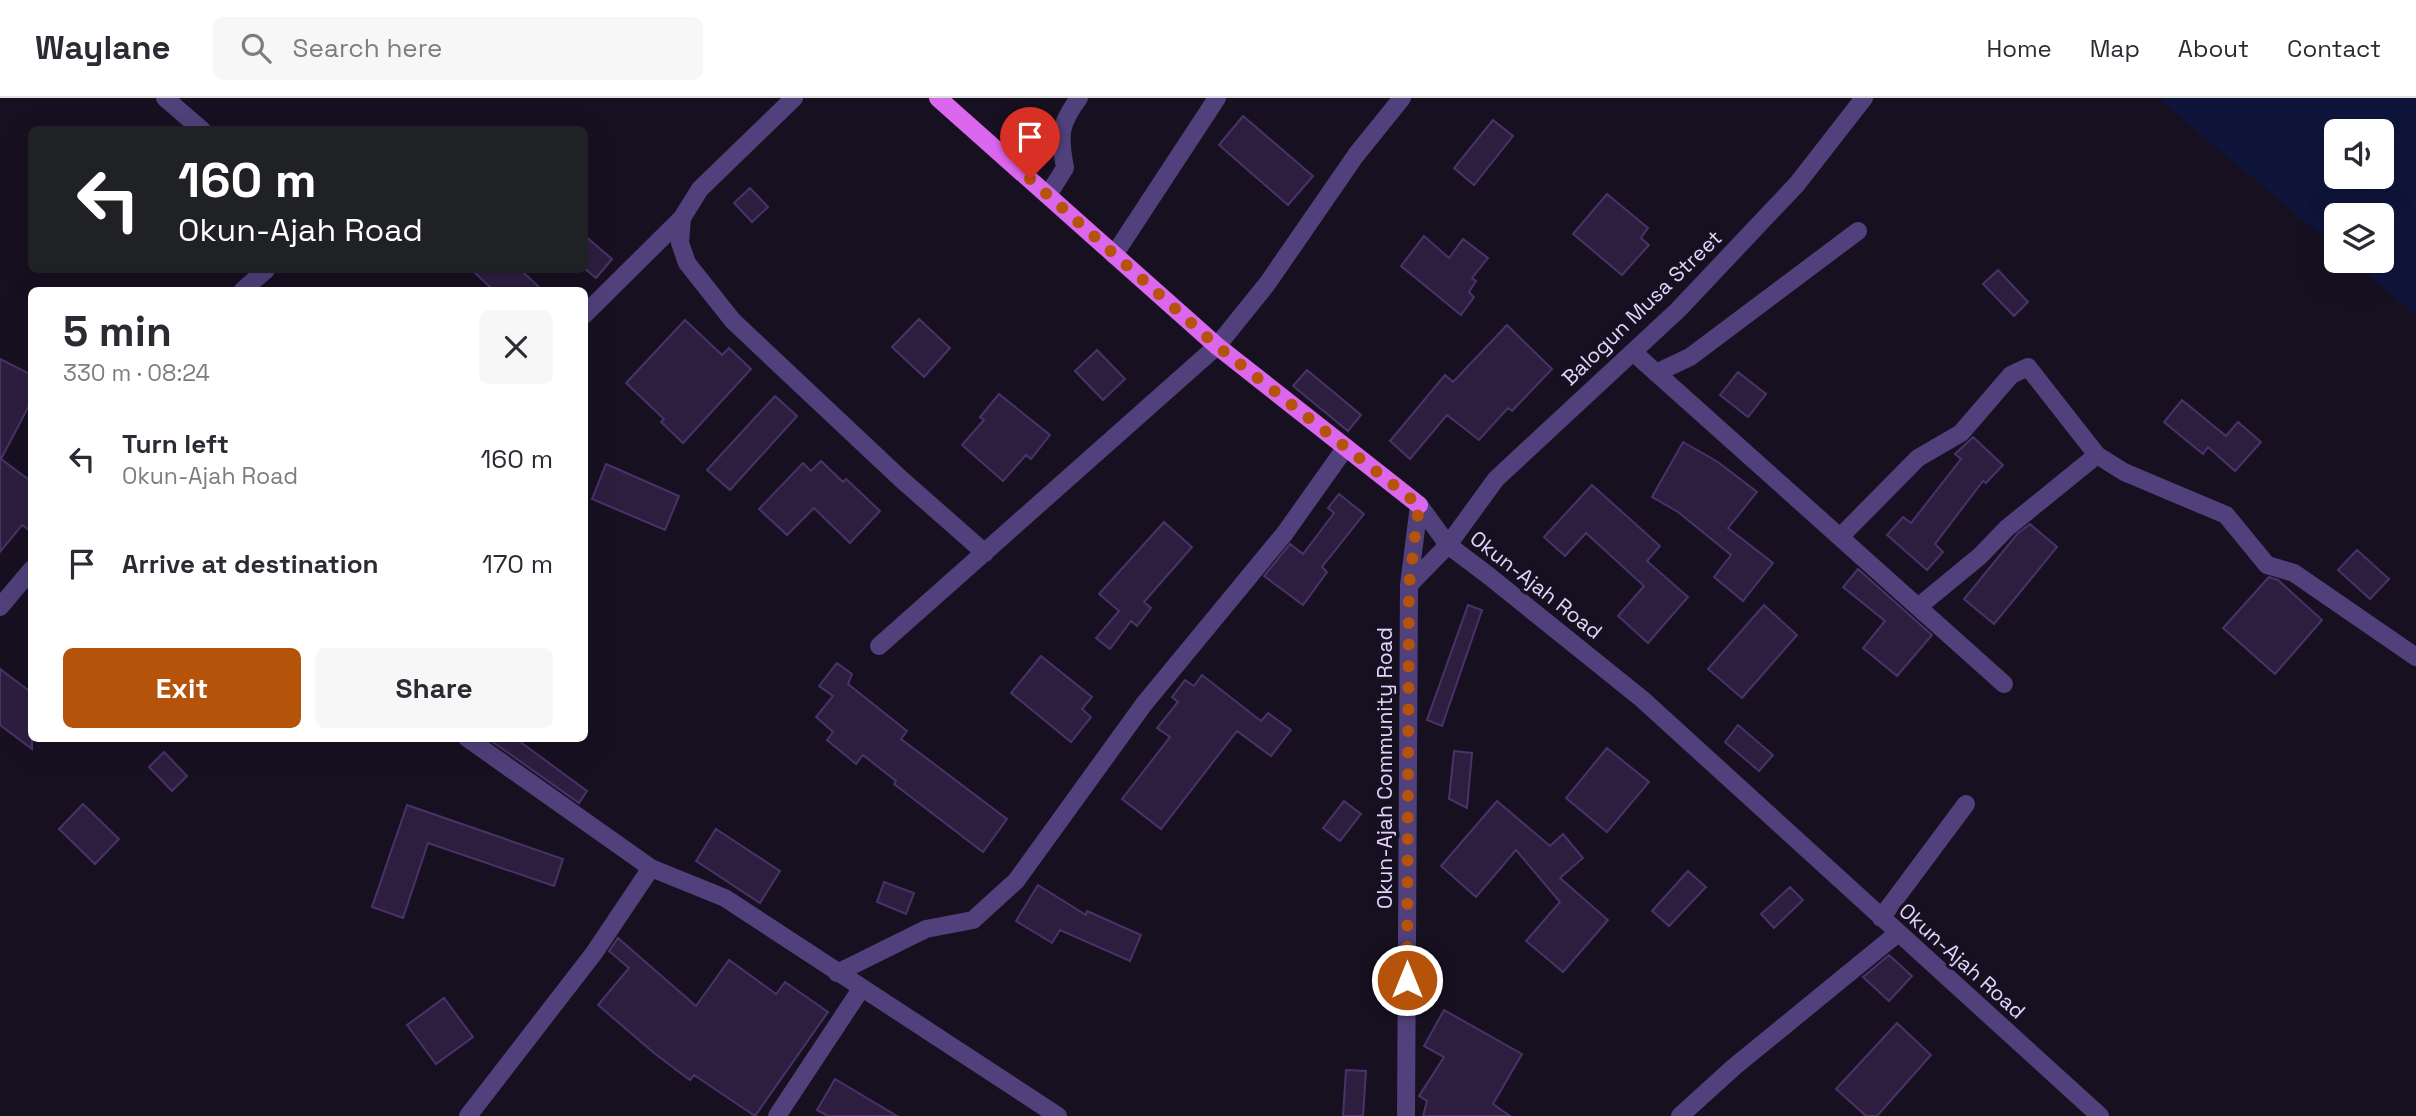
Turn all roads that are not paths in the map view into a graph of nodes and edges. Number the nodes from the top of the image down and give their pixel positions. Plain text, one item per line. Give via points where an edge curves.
1 (164, 98) edge
2 (794, 98) edge
3 (938, 98) edge
4 (1079, 98) edge
5 (1217, 98) edge
6 (1402, 98) edge
7 (1864, 98) edge
8 (197, 126) edge
9 (1048, 195) junction
10 (682, 218) junction
11 (1858, 230) dead end
12 (1114, 254) junction
13 (263, 273) edge
14 (246, 287) edge
15 (588, 311) edge
16 (1217, 346) junction
17 (1633, 352) junction
18 (1656, 373) junction
19 (1346, 447) junction
20 (2097, 455) junction
21 (1419, 505) junction
22 (1840, 537) junction
23 (1448, 545) junction
24 (985, 553) junction
25 (28, 574) edge
26 (1409, 585) junction
27 (0, 607) edge
28 (1918, 607) junction
29 (879, 646) dead end
30 (2416, 657) edge
31 (2004, 684) dead end
32 (473, 742) edge
33 (1966, 804) dead end
34 (651, 868) junction
35 (1881, 918) junction
36 (1898, 933) junction
37 (836, 973) junction
38 (861, 989) junction
39 (468, 1116) edge
40 (777, 1116) edge
41 (1058, 1116) edge
42 (1406, 1116) edge
43 (1680, 1116) edge
44 (2100, 1116) edge

1 - 8 street
2 - 10 street via 700,189
3 - 9 main road, Okun-Ajah Road
4 - 9 street via 1065,118 1060,143 1065,168
5 - 12 street
6 - 16 street
7 - 17 street, Balogun Musa Street via 1797,184
9 - 12 main road, Okun-Ajah Road
10 - 15 street
10 - 24 street via 680,243 687,263 733,321
11 - 18 street via 1690,357
12 - 16 main road, Okun-Ajah Road
13 - 14 street
16 - 19 main road, Okun-Ajah Road
16 - 24 street
17 - 18 street
17 - 23 street, Balogun Musa Street via 1496,479
18 - 22 street
19 - 21 main road, Okun-Ajah Road
19 - 37 street via 1285,533 1144,704 1016,881 973,920 926,929
20 - 22 street via 2028,367 2011,375 1961,433 1918,458
20 - 28 street
20 - 30 street via 2124,472 2226,515 2267,565 2294,573
21 - 23 street, Okun-Ajah Road
21 - 26 street, Okun-Ajah Community Road
22 - 28 street
23 - 26 street, Balogun Musa Street
23 - 35 street, Okun-Ajah Road via 1642,699
24 - 29 street
25 - 27 street
26 - 42 street, Okun-Ajah Community Road
28 - 31 street
32 - 34 street
33 - 35 street
34 - 37 street via 725,898
34 - 39 street via 594,953
35 - 36 street, Okun-Ajah Road
36 - 43 street
36 - 44 street, Okun-Ajah Road
37 - 38 street
38 - 40 street
38 - 41 street

